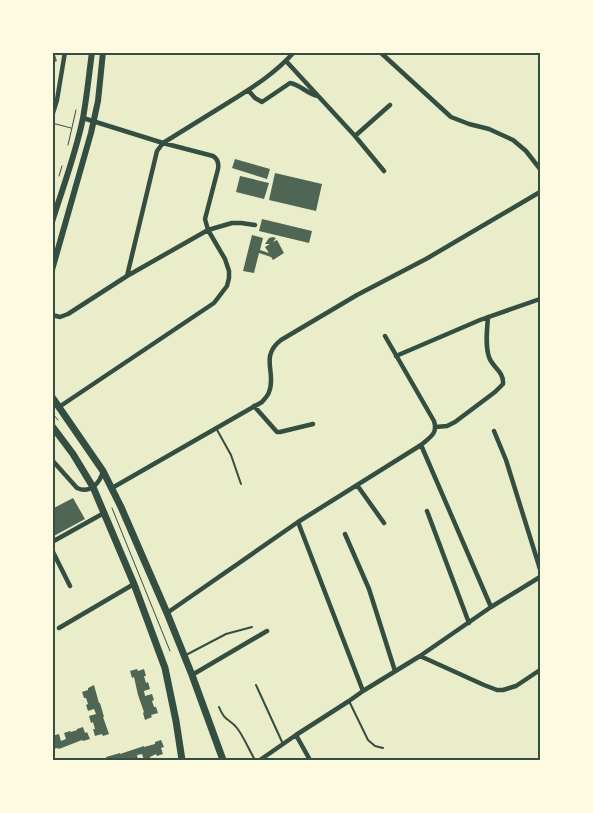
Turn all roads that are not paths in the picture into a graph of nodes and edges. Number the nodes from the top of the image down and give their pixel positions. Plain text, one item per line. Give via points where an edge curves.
1 (65, 52) edge
2 (92, 52) edge
3 (103, 52) edge
4 (294, 52) edge
5 (380, 52) edge
6 (286, 61) junction
7 (248, 90) junction
8 (318, 96) junction
9 (390, 105) dead end
10 (53, 115) edge
11 (83, 118) junction
12 (93, 121) junction
13 (354, 136) junction
14 (163, 143) junction
15 (540, 168) edge
16 (384, 171) dead end
17 (540, 192) edge
18 (52, 222) edge
19 (256, 225) dead end
20 (208, 230) junction
21 (52, 270) edge
22 (127, 276) junction
23 (540, 299) edge
24 (52, 314) edge
25 (488, 317) junction
26 (385, 336) dead end
27 (396, 356) junction
28 (52, 397) edge
29 (254, 406) junction
30 (59, 407) junction
31 (313, 424) dead end
32 (52, 426) edge
33 (216, 428) junction
34 (436, 428) junction
35 (494, 431) dead end
36 (421, 446) junction
37 (52, 460) edge
38 (103, 471) junction
39 (241, 484) dead end
40 (357, 485) junction
41 (92, 487) junction
42 (112, 488) junction
43 (427, 511) dead end
44 (104, 514) junction
45 (298, 522) junction
46 (384, 523) dead end
47 (345, 534) dead end
48 (52, 542) edge
49 (52, 550) edge
50 (540, 569) edge
51 (540, 576) edge
52 (134, 584) junction
53 (70, 586) dead end
54 (491, 607) junction
55 (167, 612) junction
56 (469, 623) junction
57 (252, 627) dead end
58 (59, 628) dead end
59 (267, 630) dead end
60 (184, 656) junction
61 (420, 656) junction
62 (540, 670) edge
63 (395, 671) junction
64 (192, 675) junction
65 (256, 685) dead end
66 (363, 691) junction
67 (349, 701) junction
68 (219, 707) dead end
69 (296, 735) junction
70 (283, 744) junction
71 (383, 748) dead end
72 (182, 760) edge
73 (223, 760) edge
74 (255, 760) edge
75 (260, 760) edge
76 (310, 760) edge

1 - 10 street
2 - 11 main road
3 - 12 main road
4 - 6 street
5 - 15 street via 451,116 513,140
6 - 7 street
6 - 8 street
7 - 8 street via 262,102 290,83
7 - 14 street
8 - 13 street
9 - 13 street
11 - 12 street
11 - 18 main road
12 - 14 street
12 - 21 main road
13 - 16 street
14 - 20 street via 217,158 218,169 205,219
14 - 22 street via 157,151
17 - 29 street via 274,345 270,356 270,391 262,402
19 - 20 street via 241,222
20 - 22 street
20 - 30 street via 226,259 229,271 227,286 214,303
22 - 24 street via 68,314 60,317
23 - 25 street
25 - 27 street
25 - 34 street via 488,355 501,373 503,384 455,422
26 - 27 street
27 - 34 street
28 - 30 main road
29 - 31 street via 277,432
29 - 33 street
30 - 38 main road
32 - 41 main road
33 - 39 lane via 231,455
33 - 42 street
34 - 36 street
35 - 50 street
36 - 40 street
36 - 54 street
37 - 41 street via 77,488
38 - 41 street via 99,482
38 - 42 main road
40 - 45 street
40 - 46 street
41 - 44 main road
42 - 55 main road
43 - 56 street
44 - 48 street
44 - 52 main road
45 - 55 street
45 - 66 street
47 - 63 street via 369,589
49 - 53 street
51 - 54 street
52 - 58 street
52 - 72 main road via 165,668
54 - 56 street
55 - 60 main road
56 - 61 street
57 - 60 lane via 226,634
59 - 64 street
60 - 64 main road
61 - 62 street via 497,690 516,686
61 - 63 street
63 - 66 street
64 - 73 main road
65 - 70 lane
66 - 67 street
67 - 69 street
67 - 71 lane via 368,740
68 - 74 lane via 222,715 237,728
69 - 70 street
69 - 76 street
70 - 75 street

